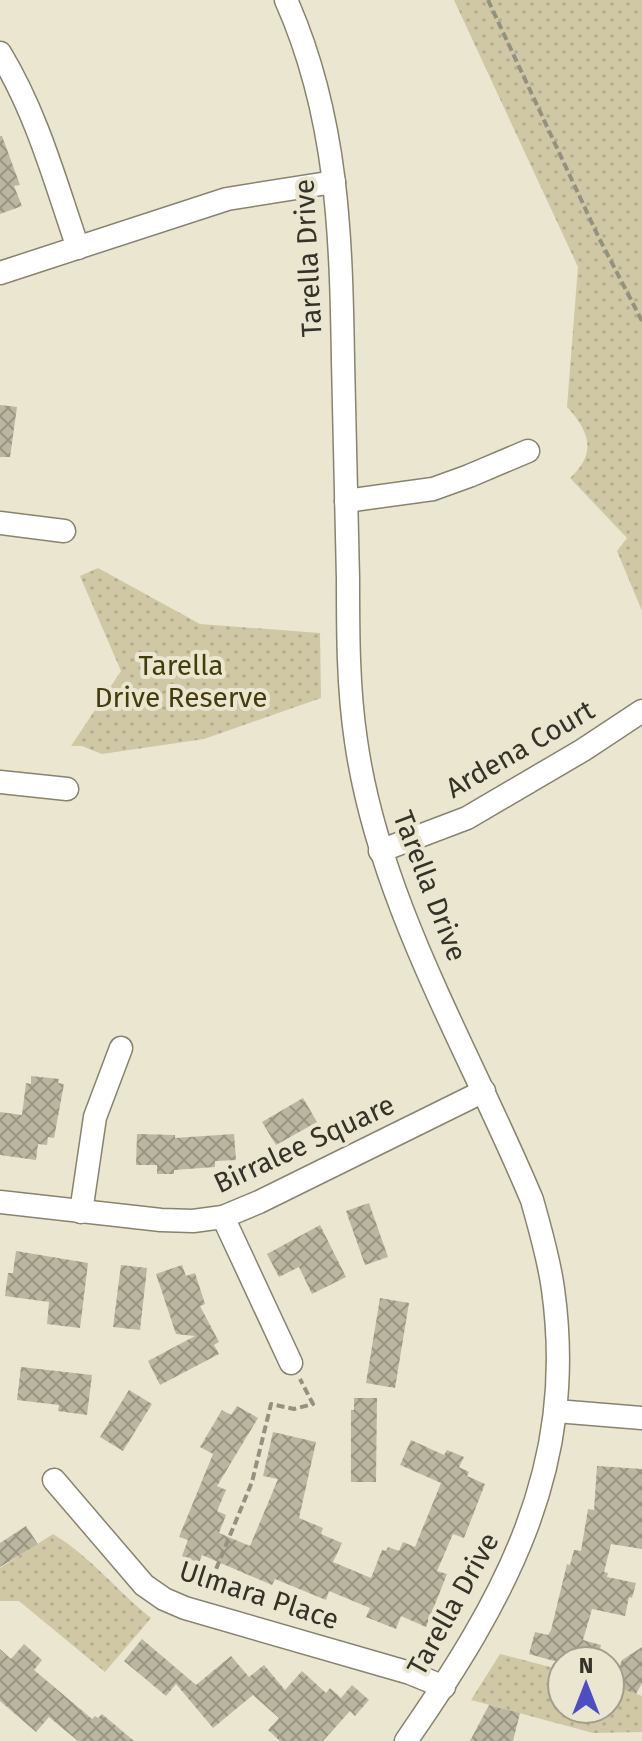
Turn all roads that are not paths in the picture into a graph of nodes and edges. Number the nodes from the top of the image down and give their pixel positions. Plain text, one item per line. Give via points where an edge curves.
1 (286, 0) edge
2 (0, 53) edge
3 (334, 182) junction
4 (78, 248) junction
5 (0, 273) edge
6 (528, 451) dead end
7 (346, 501) junction
8 (0, 523) edge
9 (64, 531) dead end
10 (642, 711) edge
11 (0, 782) edge
12 (67, 789) dead end
13 (380, 851) junction
14 (121, 1048) dead end
15 (484, 1091) junction
16 (0, 1202) edge
17 (81, 1212) junction
18 (223, 1217) junction
19 (291, 1363) road end
20 (556, 1411) junction
21 (642, 1418) edge
22 (54, 1480) dead end
23 (444, 1687) junction
24 (406, 1741) edge

1 - 3 street, Tarella Drive via 319,96
2 - 4 street via 41,132
3 - 4 street via 227,199
3 - 7 street, Tarella Drive
4 - 5 street
6 - 7 street via 433,489
7 - 13 street, Tarella Drive via 355,739
8 - 9 street
10 - 13 street, Ardena Court via 467,818
11 - 12 street
13 - 15 street, Tarella Drive
14 - 17 street via 95,1117
15 - 18 street, Birralee Square
15 - 20 street, Tarella Drive via 532,1200 546,1250 558,1326
16 - 17 street, Birralee Square
17 - 18 street, Birralee Square via 161,1220
18 - 19 street
20 - 21 street
20 - 23 street, Tarella Drive via 549,1458 524,1538 487,1617
22 - 23 street, Ulmara Place via 144,1585 164,1599
23 - 24 street, Tarella Drive

